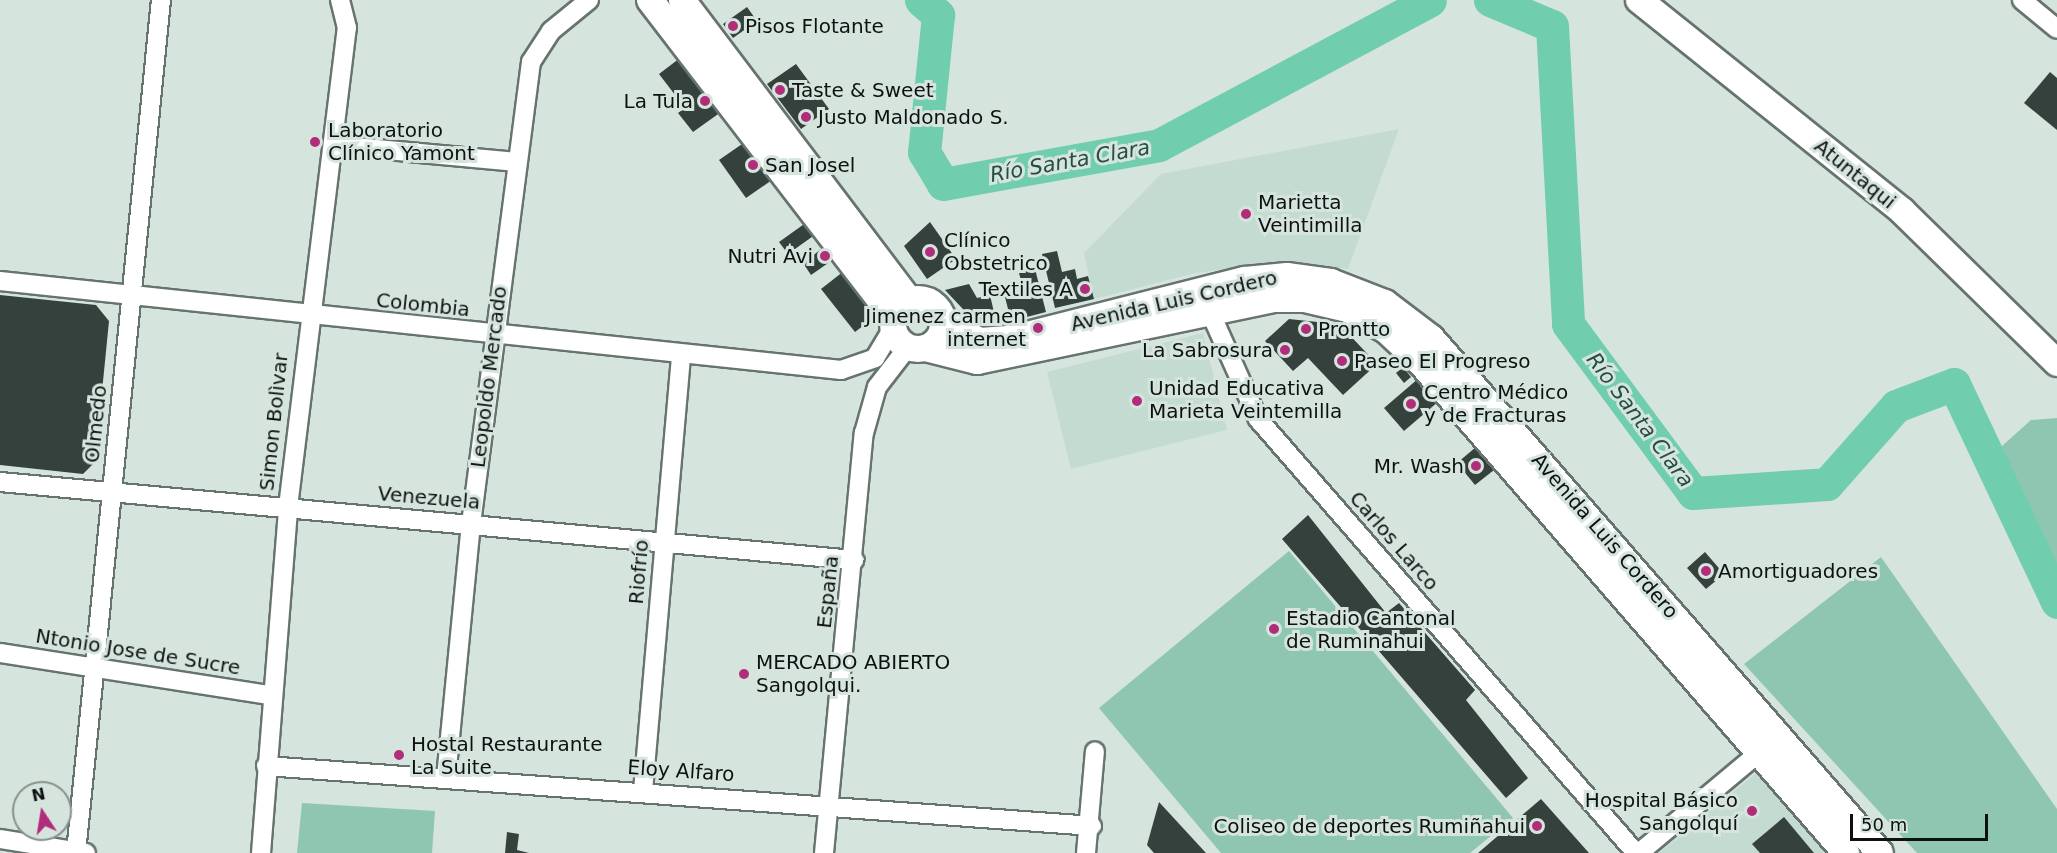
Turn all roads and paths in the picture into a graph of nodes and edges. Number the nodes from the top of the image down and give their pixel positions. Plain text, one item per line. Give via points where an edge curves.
1 (161, 0) edge
2 (340, 0) edge
3 (589, 0) edge
4 (682, 0) edge
5 (1639, 0) edge
6 (2022, 0) edge
7 (655, 1) edge
8 (2057, 29) edge
9 (334, 145) junction
10 (516, 162) junction
11 (0, 281) edge
12 (132, 295) junction
13 (1206, 302) junction
14 (308, 315) junction
15 (943, 322) junction
16 (906, 328) junction
17 (494, 336) junction
18 (681, 357) junction
19 (2057, 363) edge
20 (0, 482) edge
21 (112, 491) junction
22 (288, 507) junction
23 (471, 524) junction
24 (664, 542) junction
25 (854, 560) junction
26 (0, 653) edge
27 (94, 669) junction
28 (269, 695) junction
29 (1768, 745) junction
30 (1095, 751) dead end
31 (266, 766) junction
32 (446, 778) junction
33 (643, 791) junction
34 (829, 803) junction
35 (1092, 826) junction
36 (0, 839) edge
37 (80, 853) edge
38 (261, 853) edge
39 (824, 853) edge
40 (1086, 853) edge
41 (1638, 853) edge
42 (1846, 853) edge
43 (1880, 853) edge

1 - 12 street, Olmedo
2 - 9 street, Simon Bolìvar via 346,28
3 - 10 street, Leopoldo Mercado via 551,31 531,62
4 - 16 main road
5 - 19 main road, Atuntaqui via 1902,211
6 - 8 street
7 - 16 main road
9 - 10 street
9 - 14 street, Simon Bolìvar
10 - 17 street, Leopoldo Mercado
11 - 12 street, Colombia
12 - 14 street, Colombia
12 - 21 street, Olmedo
13 - 15 main road, Avenida Luis Cordero via 1011,339 980,341
13 - 16 main road, Avenida Luis Cordero via 977,361
13 - 29 main road, Avenida Luis Cordero via 1298,298 1348,309 1386,330 1421,363
13 - 41 street, Carlos Larco via 1258,419
14 - 17 street, Colombia
14 - 22 street, Simon Bolìvar
15 - 16 main road via 941,335
15 - 16 main road, Avenida Luis Cordero via 932,303
16 - 18 street, Colombia via 875,358 855,370
16 - 25 street, España via 869,405
17 - 18 street, Colombia
17 - 23 street, Leopoldo Mercado
18 - 24 street, Riofrío
20 - 21 street, Venezuela
21 - 22 street, Venezuela
21 - 27 street, Olmedo
22 - 23 street, Venezuela
22 - 28 street, Simon Bolìvar
23 - 24 street, Venezuela
23 - 32 street, Leopoldo Mercado
24 - 25 street, Venezuela
24 - 33 street, Riofrío
25 - 34 street, España
26 - 27 street, Ntonio Jose de Sucre
27 - 28 street, Ntonio Jose de Sucre
27 - 37 street, Olmedo
28 - 31 street, Simon Bolìvar
29 - 41 street
29 - 42 main road, Avenida Luis Cordero
29 - 43 main road, Avenida Luis Cordero
30 - 35 street
31 - 32 street, Eloy Alfaro
31 - 38 street, Simon Bolìvar
32 - 33 street, Eloy Alfaro
33 - 34 street, Eloy Alfaro
34 - 35 street, Eloy Alfaro
34 - 39 street, España
35 - 40 street
36 - 37 street

